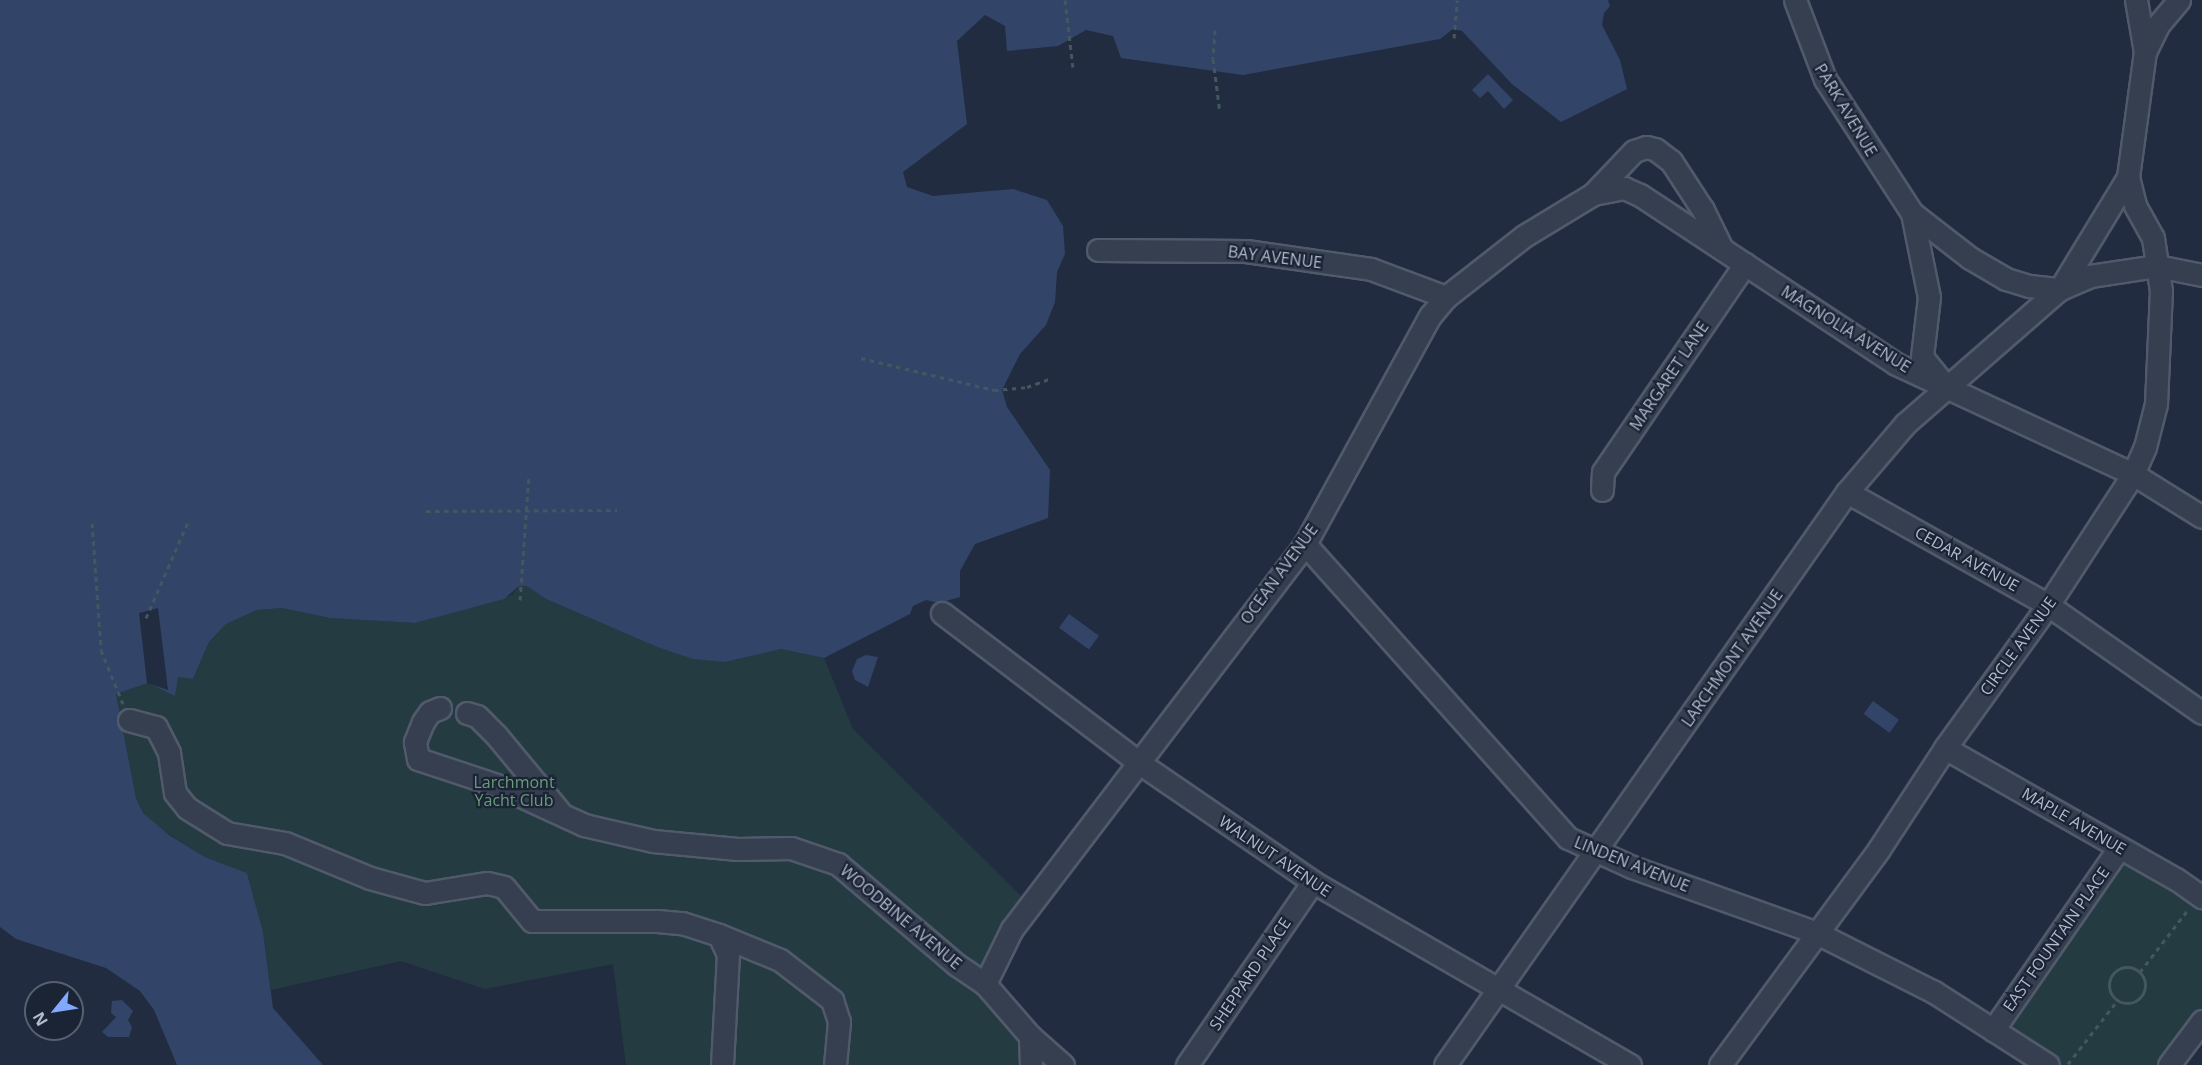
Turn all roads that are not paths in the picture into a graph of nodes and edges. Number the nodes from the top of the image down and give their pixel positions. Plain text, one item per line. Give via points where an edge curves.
1 (1795, 0) edge
2 (2136, 0) edge
3 (2179, 0) edge
4 (2145, 52) junction
5 (2128, 177) junction
6 (1593, 194) junction
7 (1912, 213) junction
8 (1722, 249) junction
9 (1098, 250) dead end
10 (1745, 264) junction
11 (2157, 266) junction
12 (2202, 275) edge
13 (2060, 288) junction
14 (1446, 297) junction
15 (1946, 387) junction
16 (2133, 474) junction
17 (1602, 490) dead end
18 (1847, 492) junction
19 (2202, 517) edge
20 (1305, 544) junction
21 (2048, 605) junction
22 (942, 613) dead end
23 (440, 708) dead end
24 (467, 713) dead end
25 (2202, 713) edge
26 (129, 720) road end
27 (1945, 748) junction
28 (1138, 762) junction
29 (563, 817) junction
30 (2119, 848) junction
31 (1597, 853) junction
32 (1312, 882) junction
33 (2201, 895) edge
34 (1815, 932) junction
35 (719, 935) junction
36 (985, 984) junction
37 (1497, 991) junction
38 (2202, 1021) edge
39 (1993, 1030) junction
40 (1030, 1036) junction
41 (722, 1065) edge
42 (836, 1065) edge
43 (1031, 1065) edge
44 (1063, 1065) edge
45 (1187, 1065) edge
46 (1445, 1065) edge
47 (1630, 1065) edge
48 (1720, 1065) edge
49 (2048, 1065) edge
50 (2169, 1065) edge

1 - 7 street, PARK AVENUE via 1825,79
2 - 4 street, CIRCLE AVENUE
3 - 4 street, CIRCLE AVENUE via 2158,25
4 - 5 street, CIRCLE AVENUE
5 - 11 street, CIRCLE AVENUE via 2135,205 2154,238
5 - 13 street, CIRCLE AVENUE
6 - 8 street, MAGNOLIA AVENUE via 1624,188
6 - 8 street via 1634,152 1655,149 1671,161
6 - 14 street, OCEAN AVENUE via 1524,237
7 - 13 street, PARK AVENUE via 1970,258 2006,279
7 - 15 street, PARK AVENUE via 1929,297 1922,357
8 - 10 street, MAGNOLIA AVENUE
9 - 14 street, BAY AVENUE via 1246,251 1371,269
10 - 15 street, MAGNOLIA AVENUE via 1896,364
10 - 17 street, MARGARET LANE via 1603,472
11 - 12 street
11 - 13 street via 2090,276
11 - 16 street, CIRCLE AVENUE via 2162,291 2156,404
13 - 15 street, LARCHMONT AVENUE
14 - 20 street, OCEAN AVENUE via 1425,325
15 - 16 street, MAGNOLIA AVENUE
15 - 18 street, LARCHMONT AVENUE via 1905,424
16 - 19 street, MAGNOLIA AVENUE
16 - 21 street, CIRCLE AVENUE
18 - 21 street, CEDAR AVENUE
18 - 31 street, LARCHMONT AVENUE
20 - 28 street, OCEAN AVENUE
20 - 31 street, LINDEN AVENUE via 1568,838
21 - 25 street, CEDAR AVENUE
21 - 27 street, CIRCLE AVENUE
22 - 28 street, WALNUT AVENUE
23 - 29 street, WOODBINE AVENUE via 430,712 423,722 415,742 418,759 499,786
24 - 29 street via 491,729
26 - 35 street via 156,727 170,753 175,793 188,808 227,832 285,843 370,878 425,893 487,883 504,888 532,921 657,921 682,923
27 - 30 street, MAPLE AVENUE
27 - 34 street, CIRCLE AVENUE via 1879,849
28 - 32 street, WALNUT AVENUE
28 - 36 street, OCEAN AVENUE via 1012,929
29 - 36 street, WOODBINE AVENUE via 652,841 738,849 791,848 838,864
30 - 33 street, MAPLE AVENUE
30 - 39 street, EAST FOUNTAIN PLACE
31 - 34 street, LINDEN AVENUE
31 - 37 street, LARCHMONT AVENUE
32 - 37 street, WALNUT AVENUE
32 - 45 street, SHEPPARD PLACE
34 - 39 street, LINDEN AVENUE via 1934,992
34 - 48 street, CIRCLE AVENUE
35 - 41 street via 728,954
35 - 42 street via 780,960 832,1000 839,1022
36 - 40 street, WOODBINE AVENUE
37 - 46 street, LARCHMONT AVENUE
37 - 47 street, WALNUT AVENUE
38 - 50 street
39 - 49 street, LINDEN AVENUE
40 - 43 street
40 - 44 street, WOODBINE AVENUE

